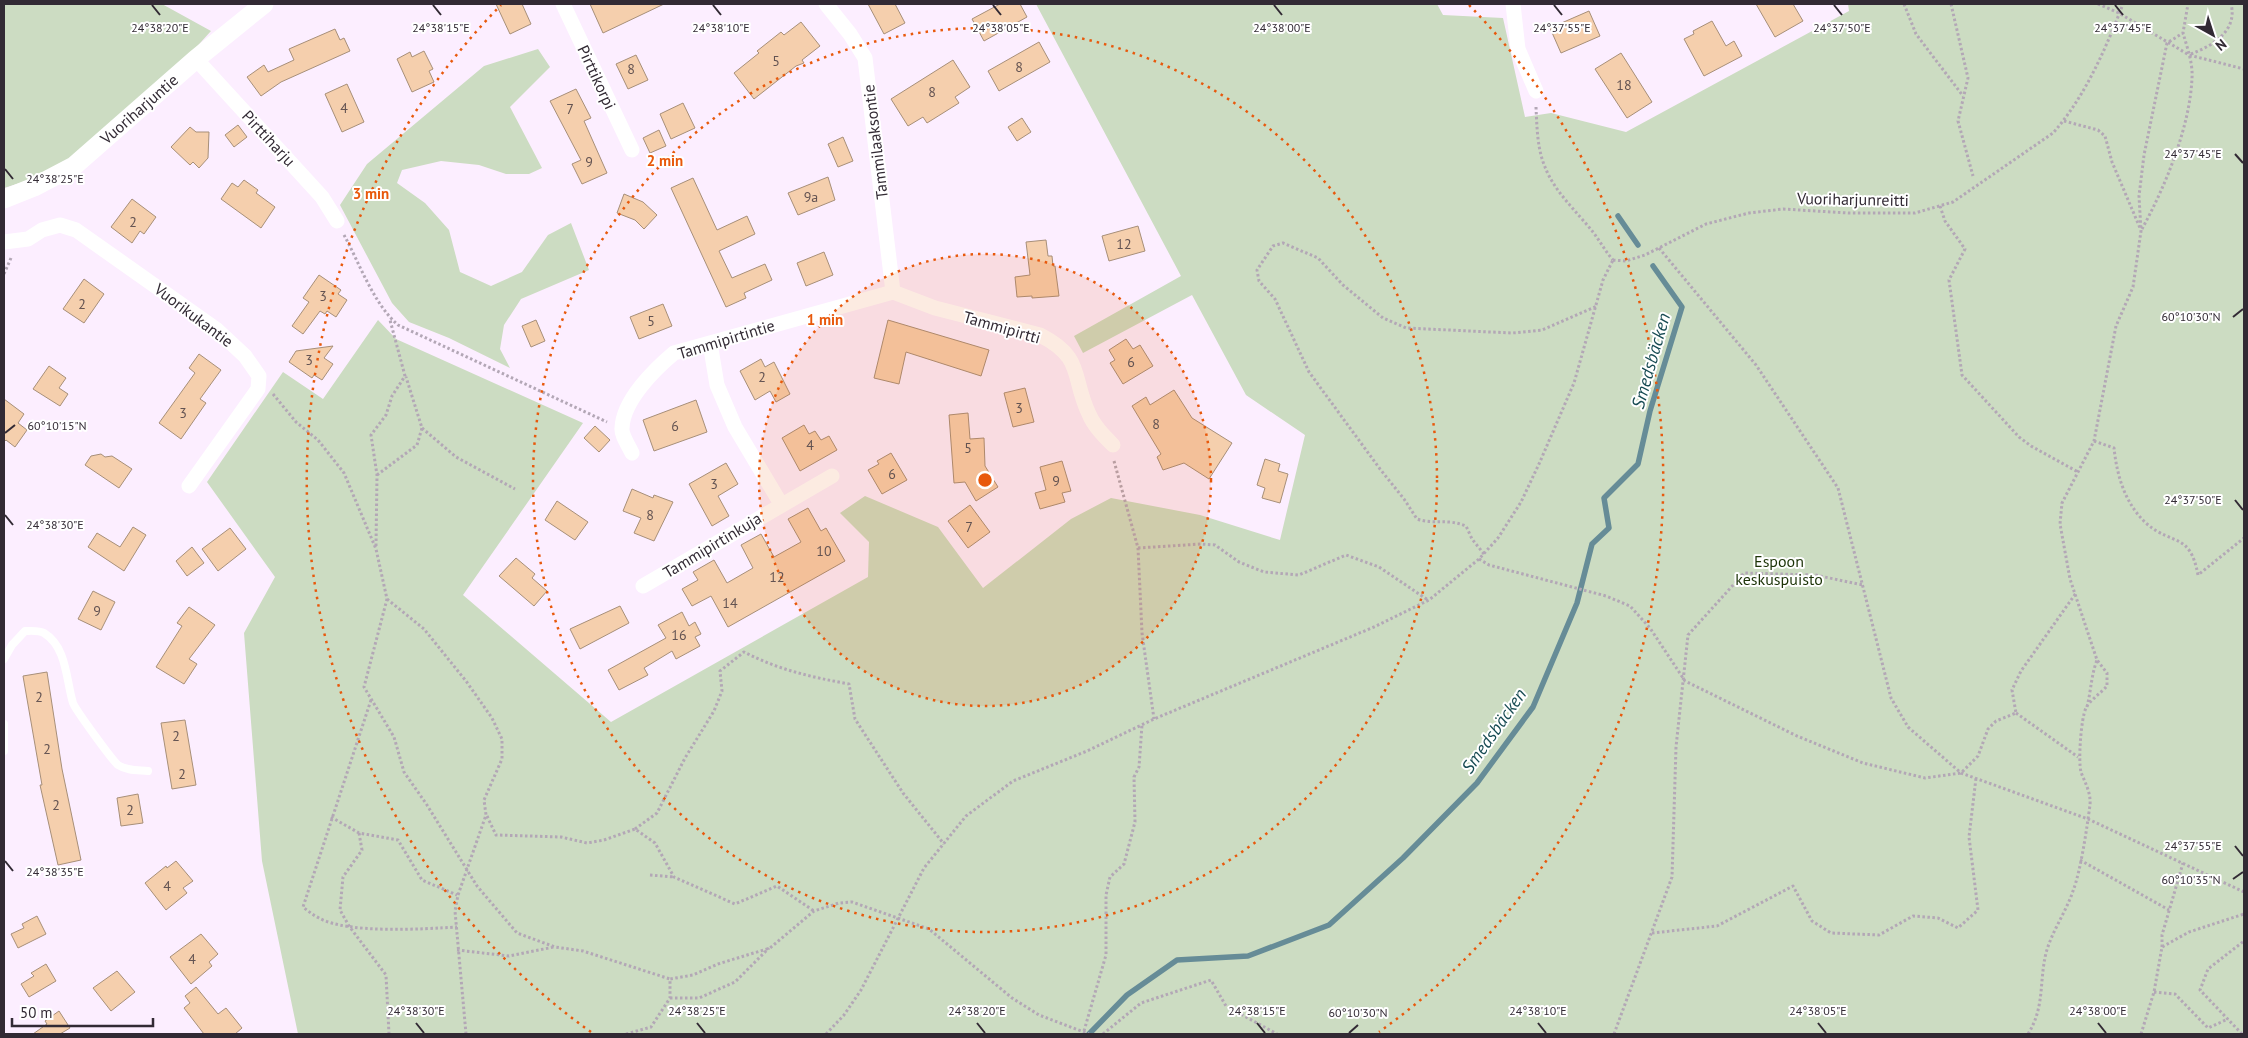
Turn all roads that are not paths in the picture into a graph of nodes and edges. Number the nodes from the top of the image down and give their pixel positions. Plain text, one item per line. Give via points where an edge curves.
1 (264, 4) edge
2 (564, 4) edge
3 (826, 4) edge
4 (1513, 4) edge
5 (196, 59) junction
6 (1536, 91) road end
7 (632, 150) dead end
8 (4, 199) edge
9 (337, 221) road end
10 (4, 242) edge
11 (892, 292) junction
12 (710, 343) junction
13 (1113, 445) road end
14 (632, 453) dead end
15 (832, 476) dead end
16 (189, 486) dead end
17 (781, 504) junction
18 (642, 586) dead end
19 (4, 660) edge
20 (4, 724) edge
21 (4, 752) edge
22 (148, 770) dead end

1 - 5 street, Vuoriharjuntie
2 - 7 street, Pirttikorpi
3 - 11 street, Tammilaaksontie via 865,58
4 - 6 street via 1518,49
5 - 8 street, Vuoriharjuntie via 74,166
5 - 9 street, Pirttiharju via 322,198
10 - 16 street, Vuorikukantie via 28,239 42,230 60,225 76,230 216,328 245,356 259,376 258,390
11 - 12 street, Tammipirtintie
11 - 13 street, Tammipirtti via 935,308 1054,342 1066,352 1074,368 1089,415
12 - 14 street, Tammipirtintie via 674,353 654,369 626,411 621,429
12 - 17 street, Tammipirtinkuja via 717,385 735,427
15 - 17 street, Tammipirtinkuja
17 - 18 street, Tammipirtinkuja
19 - 22 lane via 25,630 42,632 55,643 73,704 103,748 118,764 131,770
20 - 21 lane

